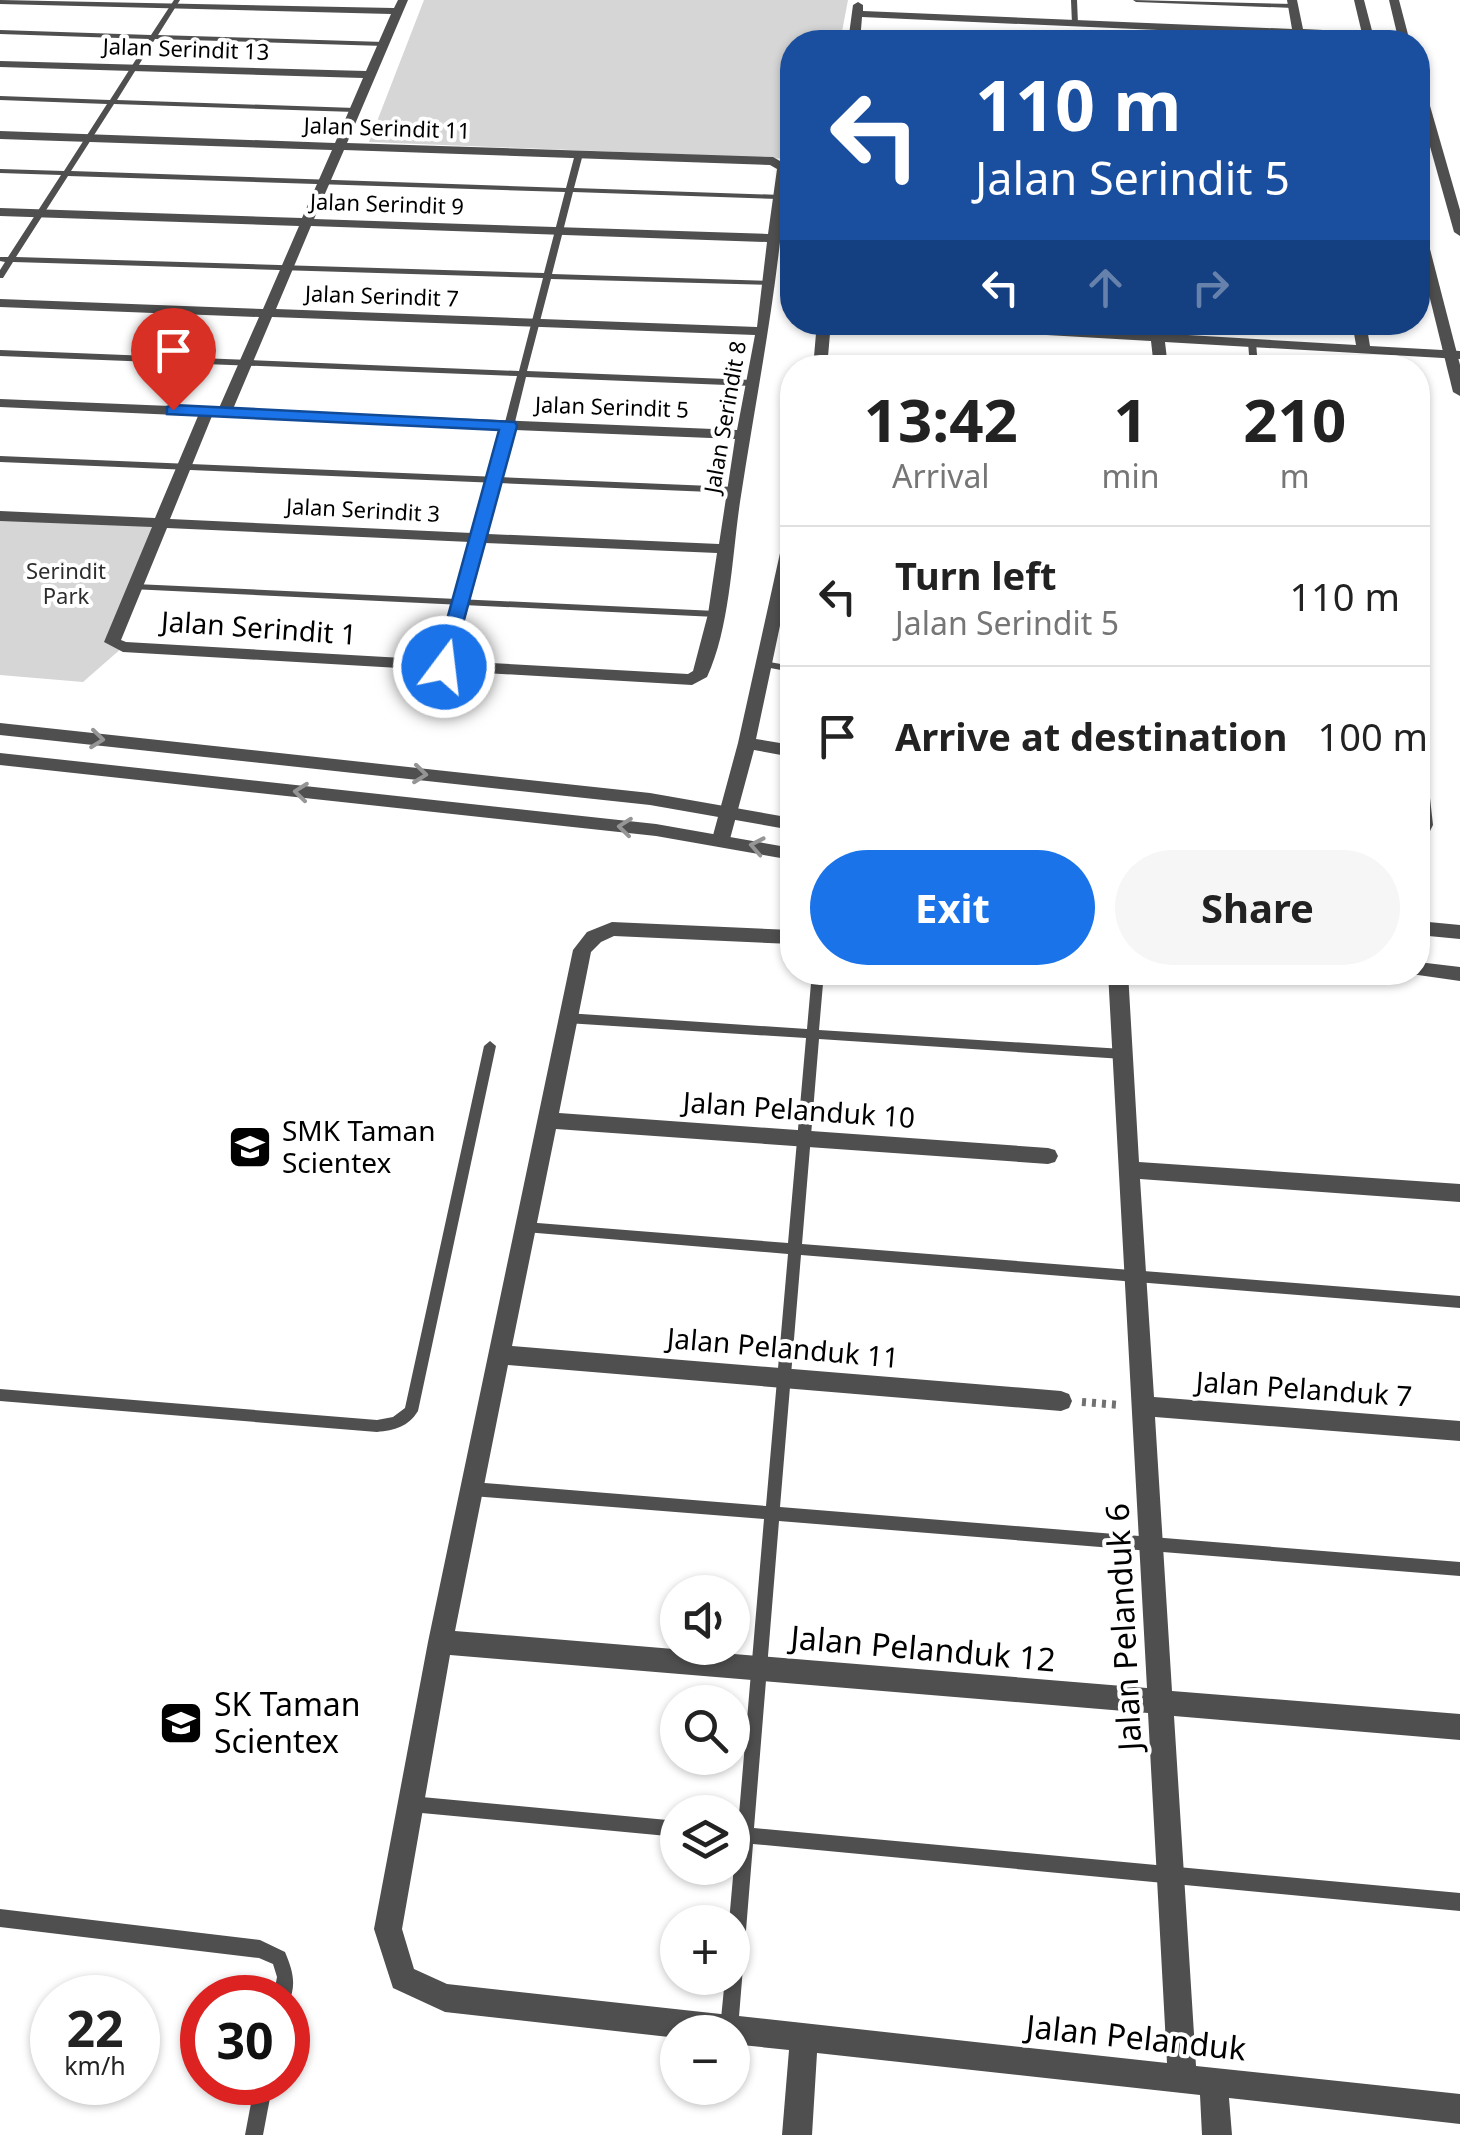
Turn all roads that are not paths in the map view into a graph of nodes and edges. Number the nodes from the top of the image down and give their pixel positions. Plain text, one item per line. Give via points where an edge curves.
1 (859, 0) edge
2 (1074, 0) edge
3 (1136, 0) edge
4 (1359, 0) edge
5 (1394, 0) edge
6 (0, 1) edge
7 (176, 2) edge
8 (1292, 3) edge
9 (401, 5) edge
10 (857, 14) junction
11 (1074, 24) junction
12 (855, 30) edge
13 (1170, 30) edge
14 (1297, 30) edge
15 (1367, 30) edge
16 (1402, 30) edge
17 (0, 32) edge
18 (153, 38) junction
19 (384, 44) junction
20 (0, 64) edge
21 (134, 67) junction
22 (371, 75) junction
23 (0, 98) edge
24 (112, 102) junction
25 (355, 110) junction
26 (1430, 127) edge
27 (0, 134) edge
28 (89, 138) junction
29 (340, 146) junction
30 (578, 154) junction
31 (773, 161) joint
32 (780, 166) edge
33 (0, 171) edge
34 (66, 174) junction
35 (324, 183) junction
36 (780, 185) edge
37 (570, 190) junction
38 (778, 197) junction
39 (0, 212) edge
40 (41, 213) junction
41 (308, 221) junction
42 (561, 230) junction
43 (1460, 232) edge
44 (773, 238) junction
45 (780, 238) edge
46 (6, 259) edge
47 (287, 268) junction
48 (1430, 268) edge
49 (0, 276) edge
50 (550, 276) junction
51 (770, 283) junction
52 (0, 303) edge
53 (268, 312) junction
54 (536, 322) junction
55 (763, 331) junction
56 (1148, 335) edge
57 (1358, 335) edge
58 (1157, 336) junction
59 (1252, 342) junction
60 (1358, 348) junction
61 (0, 353) edge
62 (1455, 354) edge
63 (1159, 355) edge
64 (1253, 355) edge
65 (1357, 355) edge
66 (246, 363) junction
67 (520, 374) junction
68 (752, 383) junction
69 (1460, 392) edge
70 (0, 403) edge
71 (216, 412) junction
72 (509, 426) junction
73 (743, 435) junction
74 (0, 459) edge
75 (184, 466) junction
76 (496, 480) junction
77 (734, 490) junction
78 (0, 516) edge
79 (162, 523) junction
80 (480, 538) junction
81 (725, 549) junction
82 (135, 587) junction
83 (461, 603) junction
84 (716, 614) junction
85 (780, 617) edge
86 (764, 664) junction
87 (444, 667) junction
88 (780, 667) edge
89 (692, 680) joint
90 (0, 729) edge
91 (747, 742) junction
92 (780, 749) edge
93 (0, 760) edge
94 (729, 812) junction
95 (780, 822) edge
96 (721, 839) junction
97 (780, 851) edge
98 (1430, 929) edge
99 (1460, 932) edge
100 (780, 937) edge
101 (1430, 971) edge
102 (1460, 974) edge
103 (817, 985) edge
104 (1115, 985) edge
105 (566, 1018) junction
106 (813, 1034) junction
107 (490, 1046) dead end
108 (1124, 1054) junction
109 (546, 1120) junction
110 (804, 1138) junction
111 (1048, 1156) dead end
112 (1130, 1170) junction
113 (1460, 1193) edge
114 (525, 1227) junction
115 (795, 1249) junction
116 (1136, 1276) junction
117 (1460, 1302) edge
118 (500, 1355) junction
119 (784, 1378) junction
120 (0, 1395) edge
121 (1061, 1401) road end
122 (1143, 1406) junction
123 (1460, 1431) edge
124 (472, 1489) junction
125 (772, 1514) junction
126 (1151, 1544) junction
127 (1460, 1569) edge
128 (440, 1642) junction
129 (759, 1668) junction
130 (1161, 1702) junction
131 (1460, 1727) edge
132 (744, 1795) edge
133 (411, 1804) junction
134 (660, 1826) edge
135 (750, 1835) edge
136 (1170, 1877) junction
137 (736, 1885) edge
138 (1460, 1902) edge
139 (0, 1918) edge
140 (286, 1975) edge
141 (730, 2015) edge
142 (660, 2021) edge
143 (750, 2031) edge
144 (804, 2037) junction
145 (1182, 2079) junction
146 (1213, 2082) junction
147 (260, 2105) edge
148 (1460, 2109) edge
149 (254, 2135) edge
150 (797, 2135) edge
151 (1217, 2135) edge

1 - 10 street
2 - 11 lane
3 - 8 lane
4 - 15 street
5 - 16 street
6 - 7 street
7 - 9 street
7 - 18 lane
8 - 14 street
9 - 19 street
10 - 11 street
10 - 12 street
11 - 13 street
17 - 18 lane
18 - 19 lane
18 - 21 lane
19 - 22 street
20 - 21 street, Jalan Serindit 13
21 - 22 street, Jalan Serindit 13
21 - 24 lane
22 - 25 street
23 - 24 lane
24 - 25 lane
24 - 28 lane
25 - 29 street
26 - 43 street
27 - 28 street, Jalan Serindit 11
28 - 29 street, Jalan Serindit 11
28 - 34 lane
29 - 30 street, Jalan Serindit 11
29 - 35 street
30 - 31 street, Jalan Serindit 11
30 - 37 lane
31 - 32 street, Jalan Serindit 8
33 - 34 lane
34 - 35 lane
34 - 40 lane
35 - 37 lane
35 - 41 street
36 - 38 street, Jalan Serindit 8
37 - 38 lane
37 - 42 lane
38 - 44 street, Jalan Serindit 8
39 - 40 street, Jalan Serindit 9
40 - 41 street, Jalan Serindit 9
40 - 46 lane
41 - 42 street, Jalan Serindit 9
41 - 47 street
42 - 44 street, Jalan Serindit 9
42 - 50 lane
44 - 45 street, Jalan Serindit 9
44 - 51 street, Jalan Serindit 8
46 - 47 lane
46 - 49 lane
47 - 50 lane
47 - 53 street
48 - 62 street
50 - 51 lane
50 - 54 lane
51 - 55 street, Jalan Serindit 8
52 - 53 street, Jalan Serindit 7
53 - 54 street, Jalan Serindit 7
53 - 66 street
54 - 55 street, Jalan Serindit 7
54 - 67 lane
55 - 68 street, Jalan Serindit 8
56 - 58 street
57 - 60 street
58 - 59 street
58 - 63 street
59 - 60 street
59 - 64 lane
60 - 62 street
60 - 65 street
61 - 66 lane
62 - 69 street
66 - 67 lane
66 - 71 street
67 - 68 lane
67 - 72 lane
68 - 73 street, Jalan Serindit 8
70 - 71 street, Jalan Serindit 5
71 - 72 street, Jalan Serindit 5
71 - 75 street
72 - 73 street, Jalan Serindit 5
72 - 76 street
73 - 77 street, Jalan Serindit 8
74 - 75 lane
75 - 76 lane
75 - 79 street
76 - 77 lane
76 - 80 street
77 - 81 street, Jalan Serindit 8
78 - 79 street, Jalan Serindit 3
79 - 80 street, Jalan Serindit 3
79 - 82 street
80 - 81 street, Jalan Serindit 3
80 - 83 street
81 - 84 street, Jalan Serindit 8
82 - 83 lane
82 - 87 street, Jalan Serindit 1 via 112,642 123,647
83 - 84 lane
83 - 87 street
84 - 89 street, Jalan Serindit 8 via 701,673
85 - 86 street
86 - 88 lane
86 - 91 street
87 - 89 street, Jalan Serindit 1
90 -> 94 street
91 - 92 street
91 - 94 street
96 -> 93 street
94 - 95 street
94 - 96 street
97 -> 96 street
98 - 99 street
100 - 105 street via 612,929 582,950
101 - 102 street
103 - 106 lane
104 - 108 street, Jalan Pelanduk 6
105 - 106 lane
105 - 109 street
106 - 108 lane
106 - 110 lane
107 - 120 lane via 411,1411 397,1423
108 - 112 street, Jalan Pelanduk 6
109 - 110 street, Jalan Pelanduk 10
109 - 114 street
110 - 111 street, Jalan Pelanduk 10
110 - 115 lane
112 - 113 street
112 - 116 street, Jalan Pelanduk 6
114 - 115 lane
114 - 118 street
115 - 116 lane
115 - 119 lane
116 - 117 lane
116 - 122 street, Jalan Pelanduk 6
118 - 119 street, Jalan Pelanduk 11
118 - 124 street
119 - 121 street, Jalan Pelanduk 11
119 - 125 lane
122 - 123 street, Jalan Pelanduk 7
122 - 126 street, Jalan Pelanduk 6
124 - 125 lane
124 - 128 street
125 - 126 lane
125 - 129 lane
126 - 127 lane
126 - 130 street, Jalan Pelanduk 6
128 - 129 street, Jalan Pelanduk 12
128 - 133 street
129 - 130 street, Jalan Pelanduk 12
129 - 132 lane
130 - 131 street, Jalan Pelanduk 12
130 - 136 street, Jalan Pelanduk 6
133 - 134 lane
133 - 142 street, Jalan Pelanduk via 388,1929 403,1978 445,1998
135 - 136 lane
136 - 138 lane
136 - 145 street, Jalan Pelanduk 6
137 - 141 lane
139 - 140 lane via 260,1949 279,1958
143 - 144 street, Jalan Pelanduk
144 - 145 street, Jalan Pelanduk
144 - 150 street
145 - 146 street, Jalan Pelanduk
146 - 148 street, Jalan Pelanduk
146 - 151 street
147 - 149 lane

